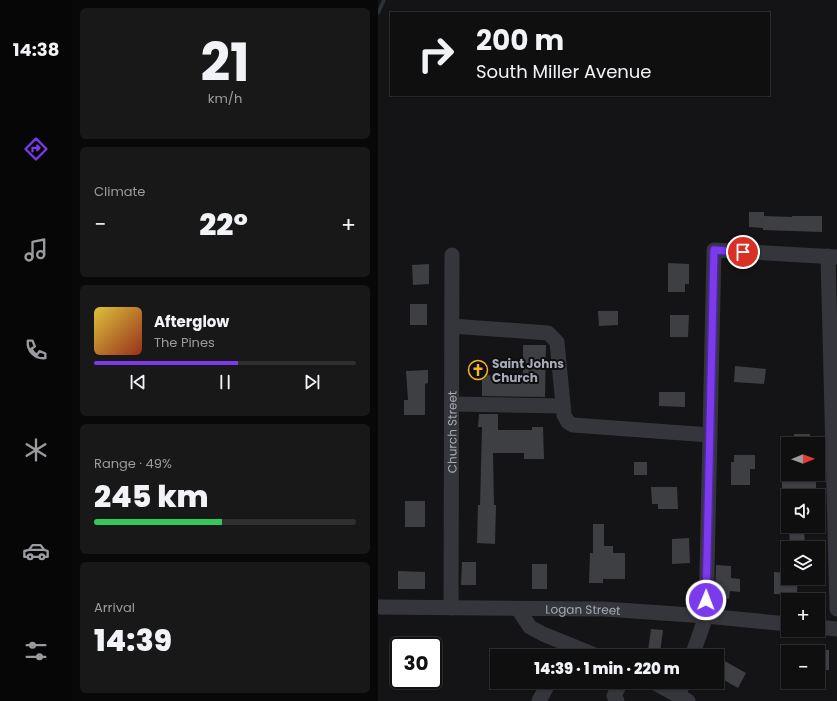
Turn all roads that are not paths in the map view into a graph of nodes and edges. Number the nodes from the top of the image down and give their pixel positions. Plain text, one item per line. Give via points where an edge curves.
1 (452, 255) dead end
2 (833, 257) edge
3 (452, 326) junction
4 (452, 404) junction
5 (563, 406) junction
6 (710, 435) junction
7 (378, 607) edge
8 (451, 608) junction
9 (837, 608) edge
10 (518, 609) junction
11 (706, 616) junction
12 (781, 623) edge
13 (825, 628) edge
14 (837, 629) edge
15 (563, 649) edge
16 (694, 649) edge
17 (545, 689) edge
18 (618, 689) edge
19 (672, 689) edge
20 (683, 693) edge
21 (539, 701) edge
22 (617, 701) edge

1 - 3 street, Church Street
2 - 6 street via 714,250
2 - 9 street
3 - 4 street, Church Street
3 - 5 street via 548,333 558,342
4 - 5 street
4 - 8 street, Church Street
5 - 6 street via 564,415 573,425
6 - 11 street
7 - 8 street, Logan Street
8 - 10 street, Logan Street
10 - 11 street, Logan Street via 604,610
10 - 15 street via 530,627
11 - 12 street, Logan Street
11 - 16 street
13 - 14 street
17 - 21 street
18 - 22 street via 614,696
19 - 20 street

